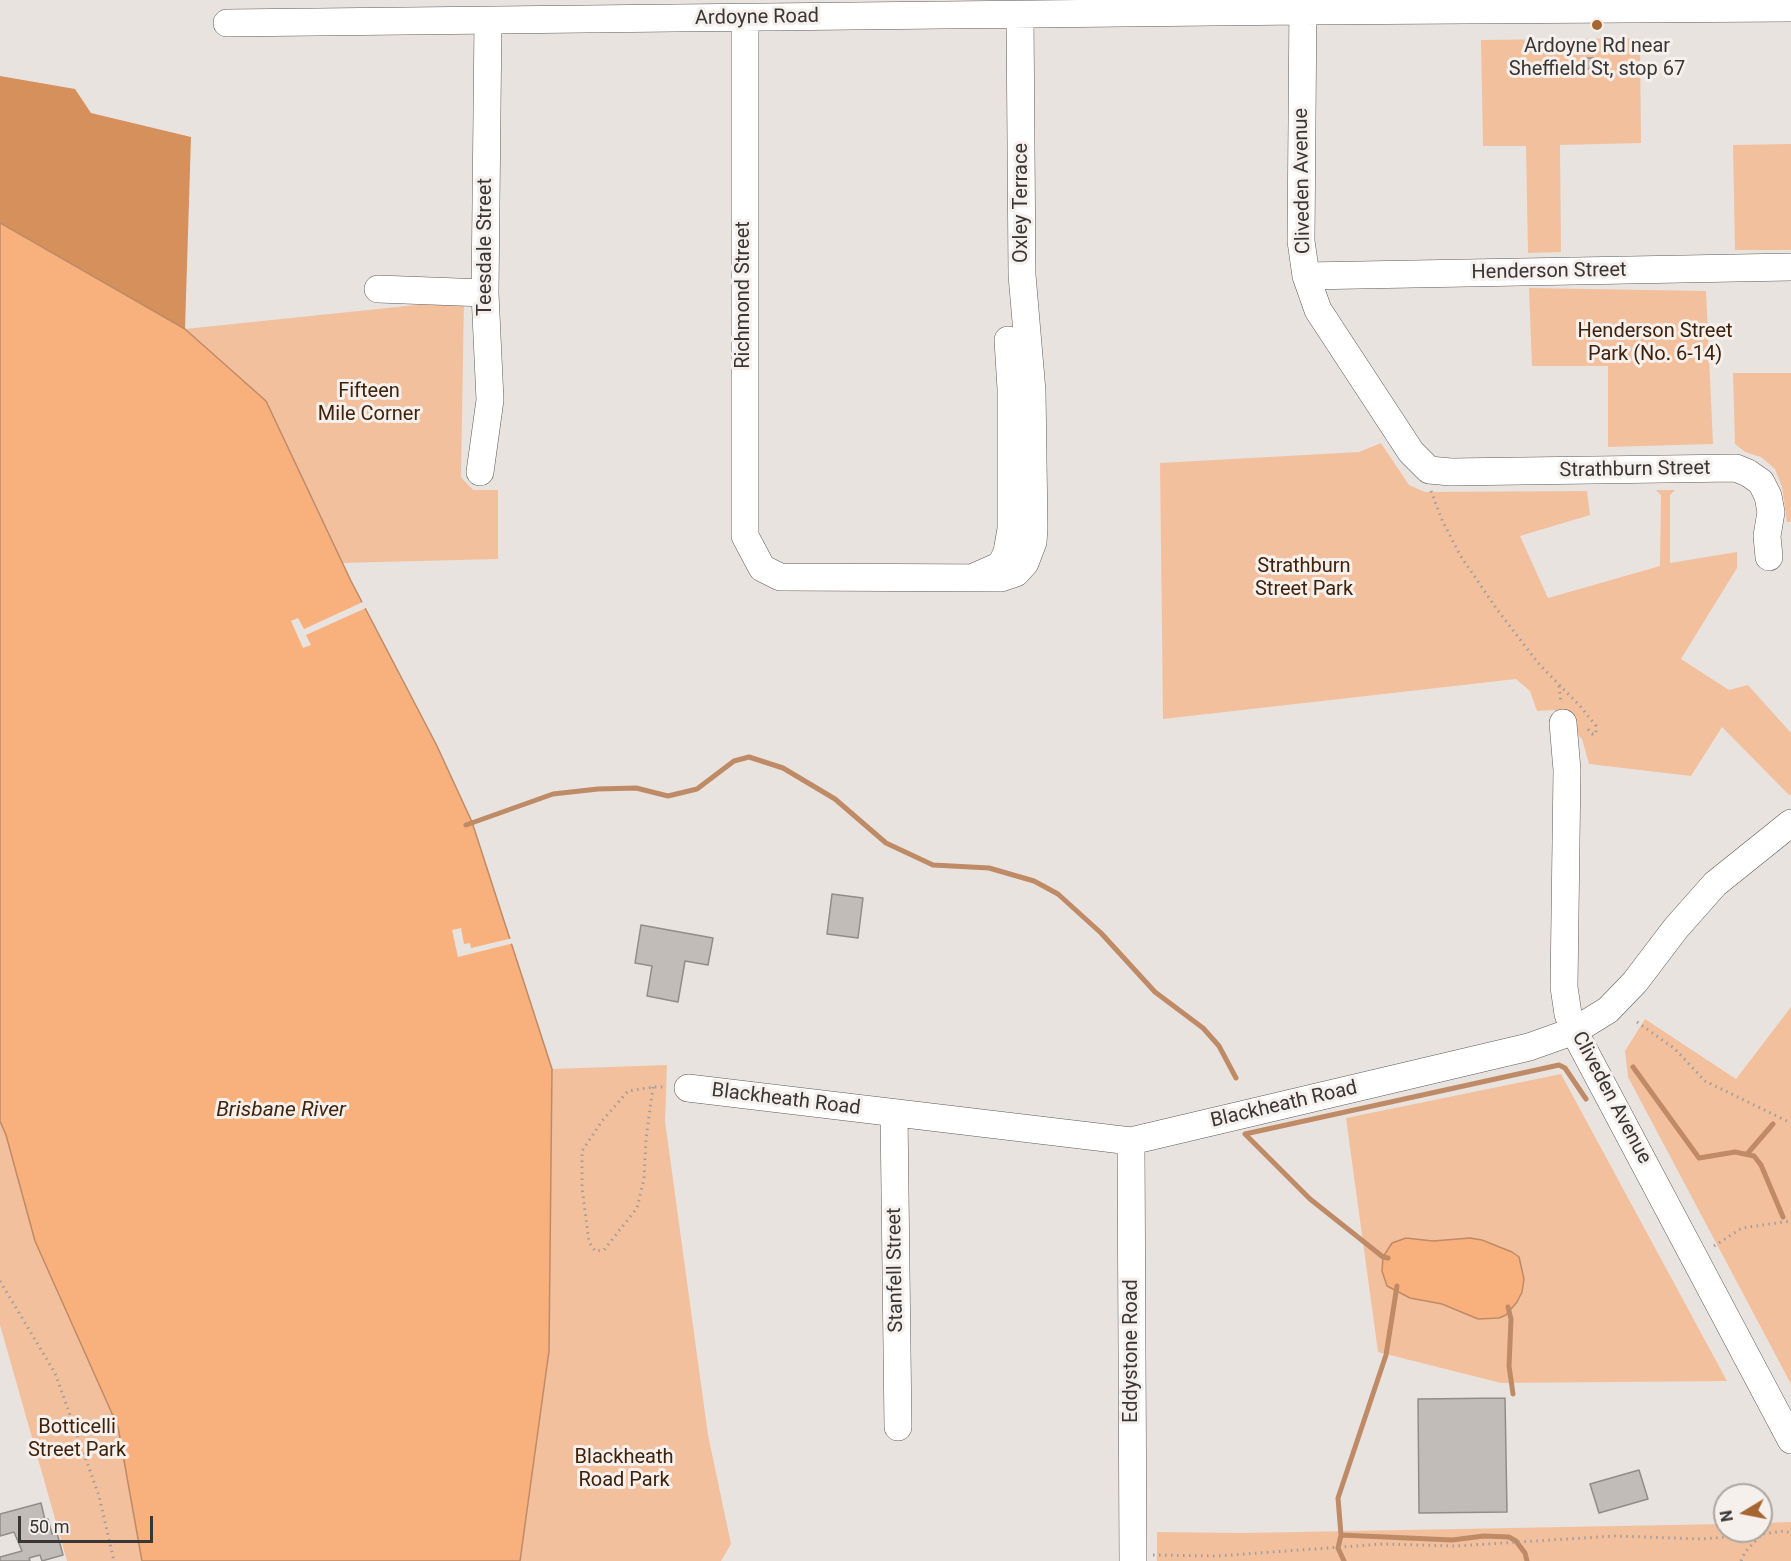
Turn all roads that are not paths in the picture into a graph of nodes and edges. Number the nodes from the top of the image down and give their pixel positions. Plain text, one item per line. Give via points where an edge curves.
1 (1758, 4) edge
2 (1531, 5) edge
3 (1303, 6) edge
4 (959, 8) edge
5 (1791, 8) edge
6 (706, 9) edge
7 (1020, 15) junction
8 (745, 18) junction
9 (488, 21) junction
10 (228, 23) dead end
11 (1791, 267) edge
12 (1306, 276) junction
13 (378, 288) dead end
14 (485, 293) junction
15 (1008, 340) dead end
16 (1022, 390) junction
17 (1429, 470) joint
18 (480, 472) dead end
19 (1769, 557) dead end
20 (762, 568) joint
21 (1563, 723) road end
22 (1791, 823) edge
23 (1574, 1031) junction
24 (688, 1088) road end
25 (894, 1113) junction
26 (1131, 1141) junction
27 (898, 1427) dead end
28 (1791, 1440) edge
29 (1133, 1558) edge

1 - 2 street, Ardoyne Road
1 - 5 street, Ardoyne Road
2 - 3 street, Ardoyne Road
3 - 7 street, Ardoyne Road
3 - 12 street, Cliveden Avenue via 1301,241
4 - 7 street, Ardoyne Road
4 - 8 street, Ardoyne Road
6 - 8 street, Ardoyne Road
6 - 9 street, Ardoyne Road
7 - 16 street, Oxley Terrace
8 - 20 street, Richmond Street via 745,536
9 - 10 street, Ardoyne Road
9 - 14 street, Teesdale Street
11 - 12 street, Henderson Street
12 - 17 street, Cliveden Avenue via 1318,310 1411,452
13 - 14 street
14 - 18 street, Teesdale Street via 490,400
15 - 16 street, Oxley Terrace
16 - 20 street, Oxley Terrace via 1022,529 1033,542 1025,563 1016,573 1001,578 780,577
17 - 19 street, Strathburn Street via 1736,468 1761,482 1768,496
21 - 23 street, Cliveden Avenue via 1567,770 1564,987
22 - 23 street, Blackheath Road via 1715,884 1635,982 1608,1010
23 - 26 street, Blackheath Road via 1529,1047
23 - 28 street, Cliveden Avenue
24 - 25 street, Blackheath Road
25 - 26 street, Blackheath Road
25 - 27 street, Stanfell Street
26 - 29 street, Eddystone Road

